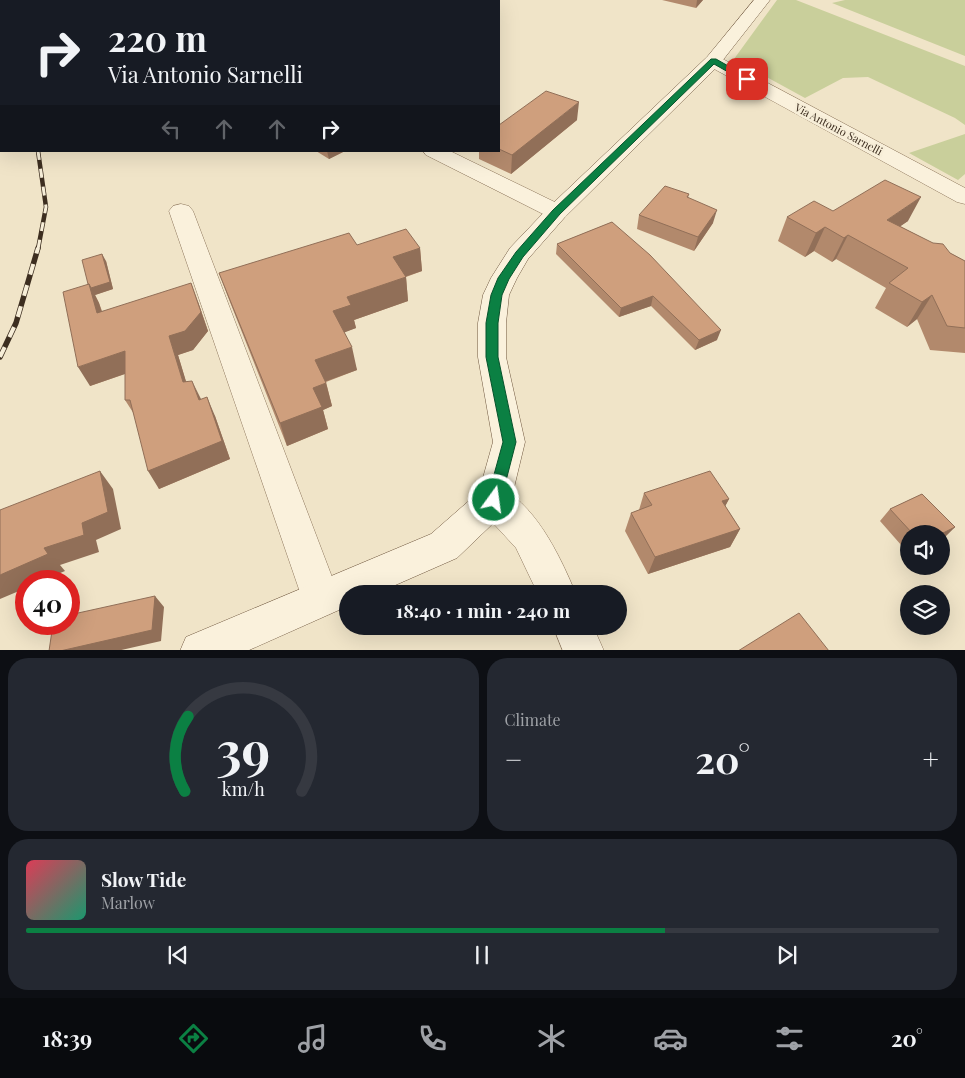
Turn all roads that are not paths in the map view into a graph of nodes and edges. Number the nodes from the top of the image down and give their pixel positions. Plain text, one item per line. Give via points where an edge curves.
1 (762, 0) edge
2 (714, 61) junction
3 (435, 152) edge
4 (965, 197) edge
5 (181, 211) dead end
6 (557, 212) junction
7 (494, 500) junction
8 (553, 585) edge
9 (321, 598) junction
10 (576, 635) edge
11 (200, 650) edge
12 (584, 650) edge

1 - 2 street
2 - 4 street, Via Antonio Sarnelli
2 - 6 street
3 - 6 street
5 - 9 street
6 - 7 street via 520,254 496,295 492,357 509,442
7 - 8 street via 529,536
7 - 9 street via 444,546
9 - 11 street
10 - 12 street

